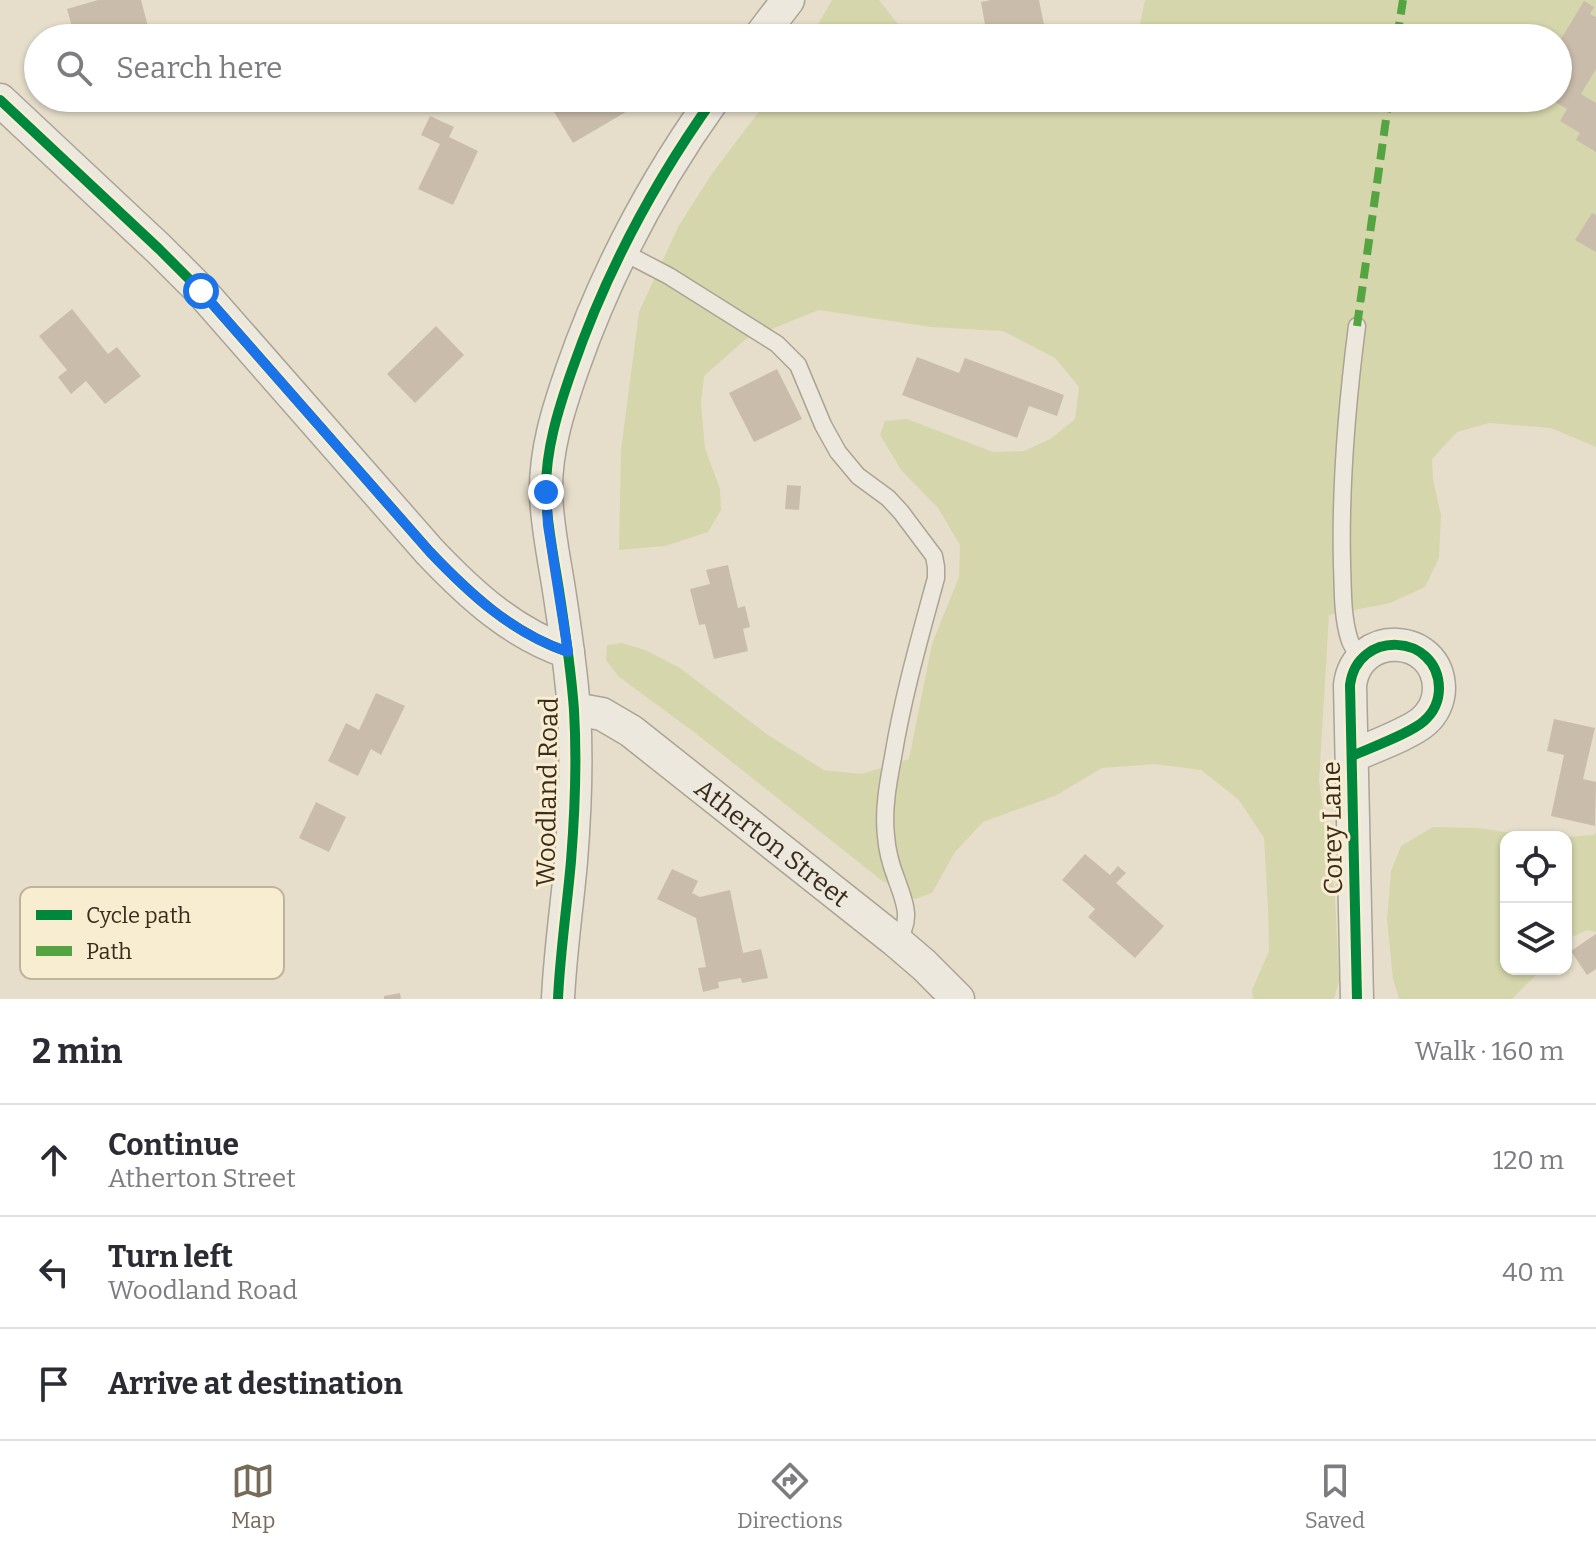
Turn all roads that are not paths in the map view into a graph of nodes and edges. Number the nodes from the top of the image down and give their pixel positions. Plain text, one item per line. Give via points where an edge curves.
1 (788, 0) edge
2 (770, 24) edge
3 (0, 100) edge
4 (705, 112) edge
5 (621, 251) junction
6 (1357, 326) dead end
7 (568, 652) junction
8 (1362, 658) junction
9 (574, 709) junction
10 (1352, 756) junction
11 (896, 941) junction
12 (558, 999) edge
13 (958, 999) edge
14 (1357, 999) edge

1 - 2 street
3 - 7 street via 201,291 450,573 513,626
4 - 5 street, Woodland Road via 656,185
5 - 7 street, Woodland Road via 572,369 548,462 548,525
5 - 11 lane via 790,355 838,452 895,505 934,556 936,578 904,699 887,794 887,847 907,912
6 - 8 lane via 1342,551 1348,631
7 - 9 street, Woodland Road
8 - 10 street, Corey Lane via 1350,685
8 - 10 street via 1388,645 1416,650 1432,666 1438,694 1434,709 1418,726
9 - 11 street, Atherton Street via 602,714 631,731
9 - 12 street, Woodland Road via 574,810
10 - 14 street, Corey Lane
11 - 13 street, Atherton Street

